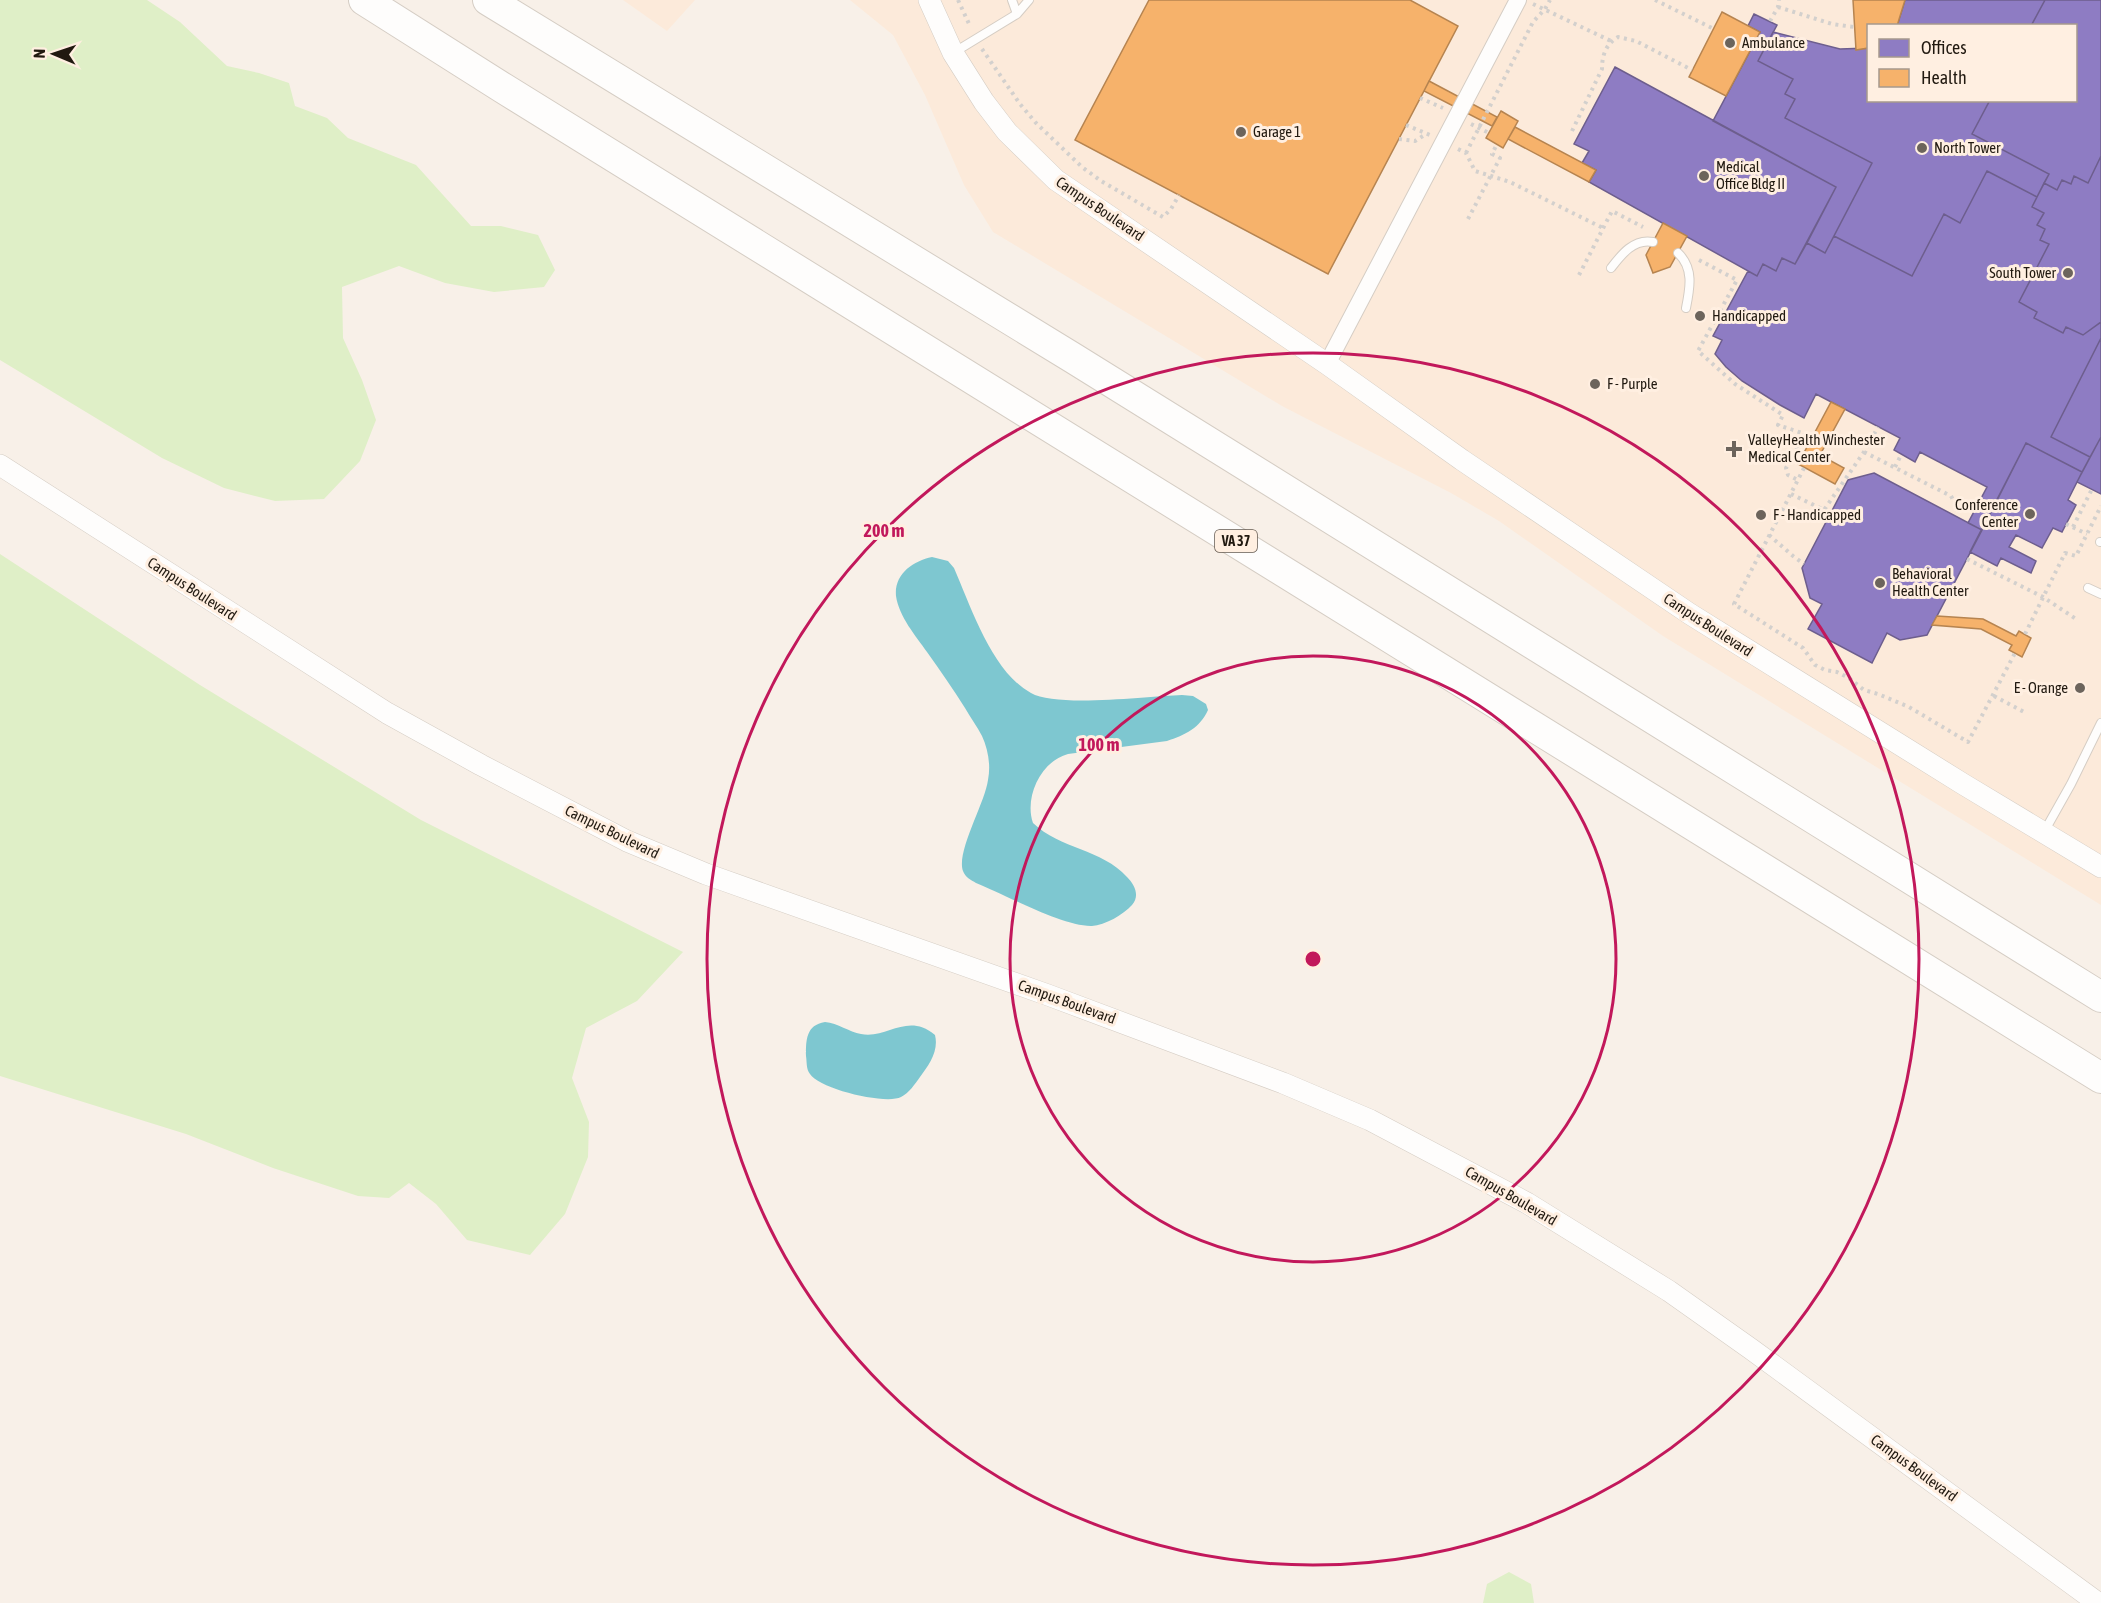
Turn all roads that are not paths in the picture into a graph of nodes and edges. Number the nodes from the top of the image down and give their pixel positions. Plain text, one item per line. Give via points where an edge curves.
1 (488, 0) edge
2 (494, 0) edge
3 (929, 0) edge
4 (1012, 0) edge
5 (1029, 0) edge
6 (1518, 0) edge
7 (366, 1) edge
8 (1017, 14) junction
9 (520, 19) junction
10 (952, 53) junction
11 (1653, 242) dead end
12 (1678, 253) dead end
13 (1611, 268) dead end
14 (1686, 308) dead end
15 (1327, 364) junction
16 (0, 465) edge
17 (2088, 588) dead end
18 (2101, 594) edge
19 (2101, 723) edge
20 (2043, 832) junction
21 (2101, 867) edge
22 (2096, 993) edge
23 (2101, 1078) edge
24 (2098, 1603) edge

1 - 9 highway
2 - 9 highway
3 - 10 street, Campus Boulevard
4 - 8 lane
5 - 8 lane
6 - 15 street
7 - 23 highway, VA 37
8 - 10 lane
9 - 22 highway
10 - 15 street, Campus Boulevard via 1007,132 1056,180
11 - 13 lane via 1637,243
12 - 14 lane via 1688,267
15 - 20 street, Campus Boulevard via 1690,614
16 - 24 street, Campus Boulevard via 379,708 627,841 706,874 1283,1083 1380,1125 1527,1203 1669,1291
17 - 18 lane
19 - 20 lane via 2072,784
20 - 21 street, Campus Boulevard

